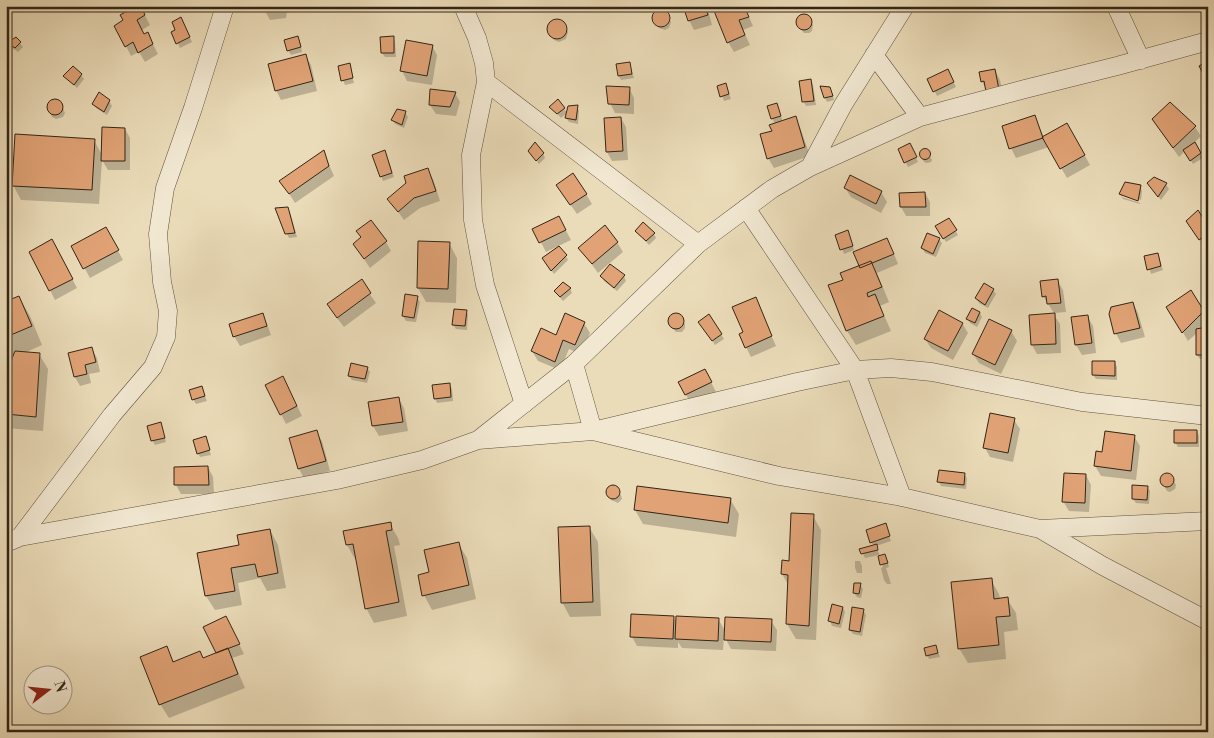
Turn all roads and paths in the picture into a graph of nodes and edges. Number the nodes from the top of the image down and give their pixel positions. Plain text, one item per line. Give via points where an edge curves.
1 (226, 6) edge
2 (463, 6) edge
3 (905, 6) edge
4 (1116, 6) edge
5 (1208, 41) edge
6 (874, 55) junction
7 (1140, 60) junction
8 (486, 82) junction
9 (920, 117) junction
10 (810, 167) junction
11 (746, 208) junction
12 (698, 244) junction
13 (574, 364) junction
14 (855, 370) junction
15 (524, 404) junction
16 (1208, 416) edge
17 (593, 431) junction
18 (478, 440) junction
19 (902, 497) junction
20 (1208, 521) edge
21 (1040, 529) junction
22 (13, 540) edge
23 (1208, 621) edge

1 - 22 street via 165,188 158,234 168,311 166,337 153,367
2 - 8 street via 477,38
3 - 6 street
4 - 7 street
5 - 7 street
6 - 9 street
6 - 10 street
7 - 9 street
8 - 12 street
8 - 15 street via 471,155 473,220 485,285
9 - 10 street
10 - 11 street
11 - 12 street
11 - 14 street
12 - 13 street
13 - 15 street
13 - 17 street
14 - 16 street via 891,368 932,372 1082,402
14 - 17 street
14 - 19 street
15 - 18 street
17 - 18 street
17 - 19 street via 780,476
18 - 22 street via 422,460 337,480
19 - 21 street
20 - 21 street
21 - 23 street

